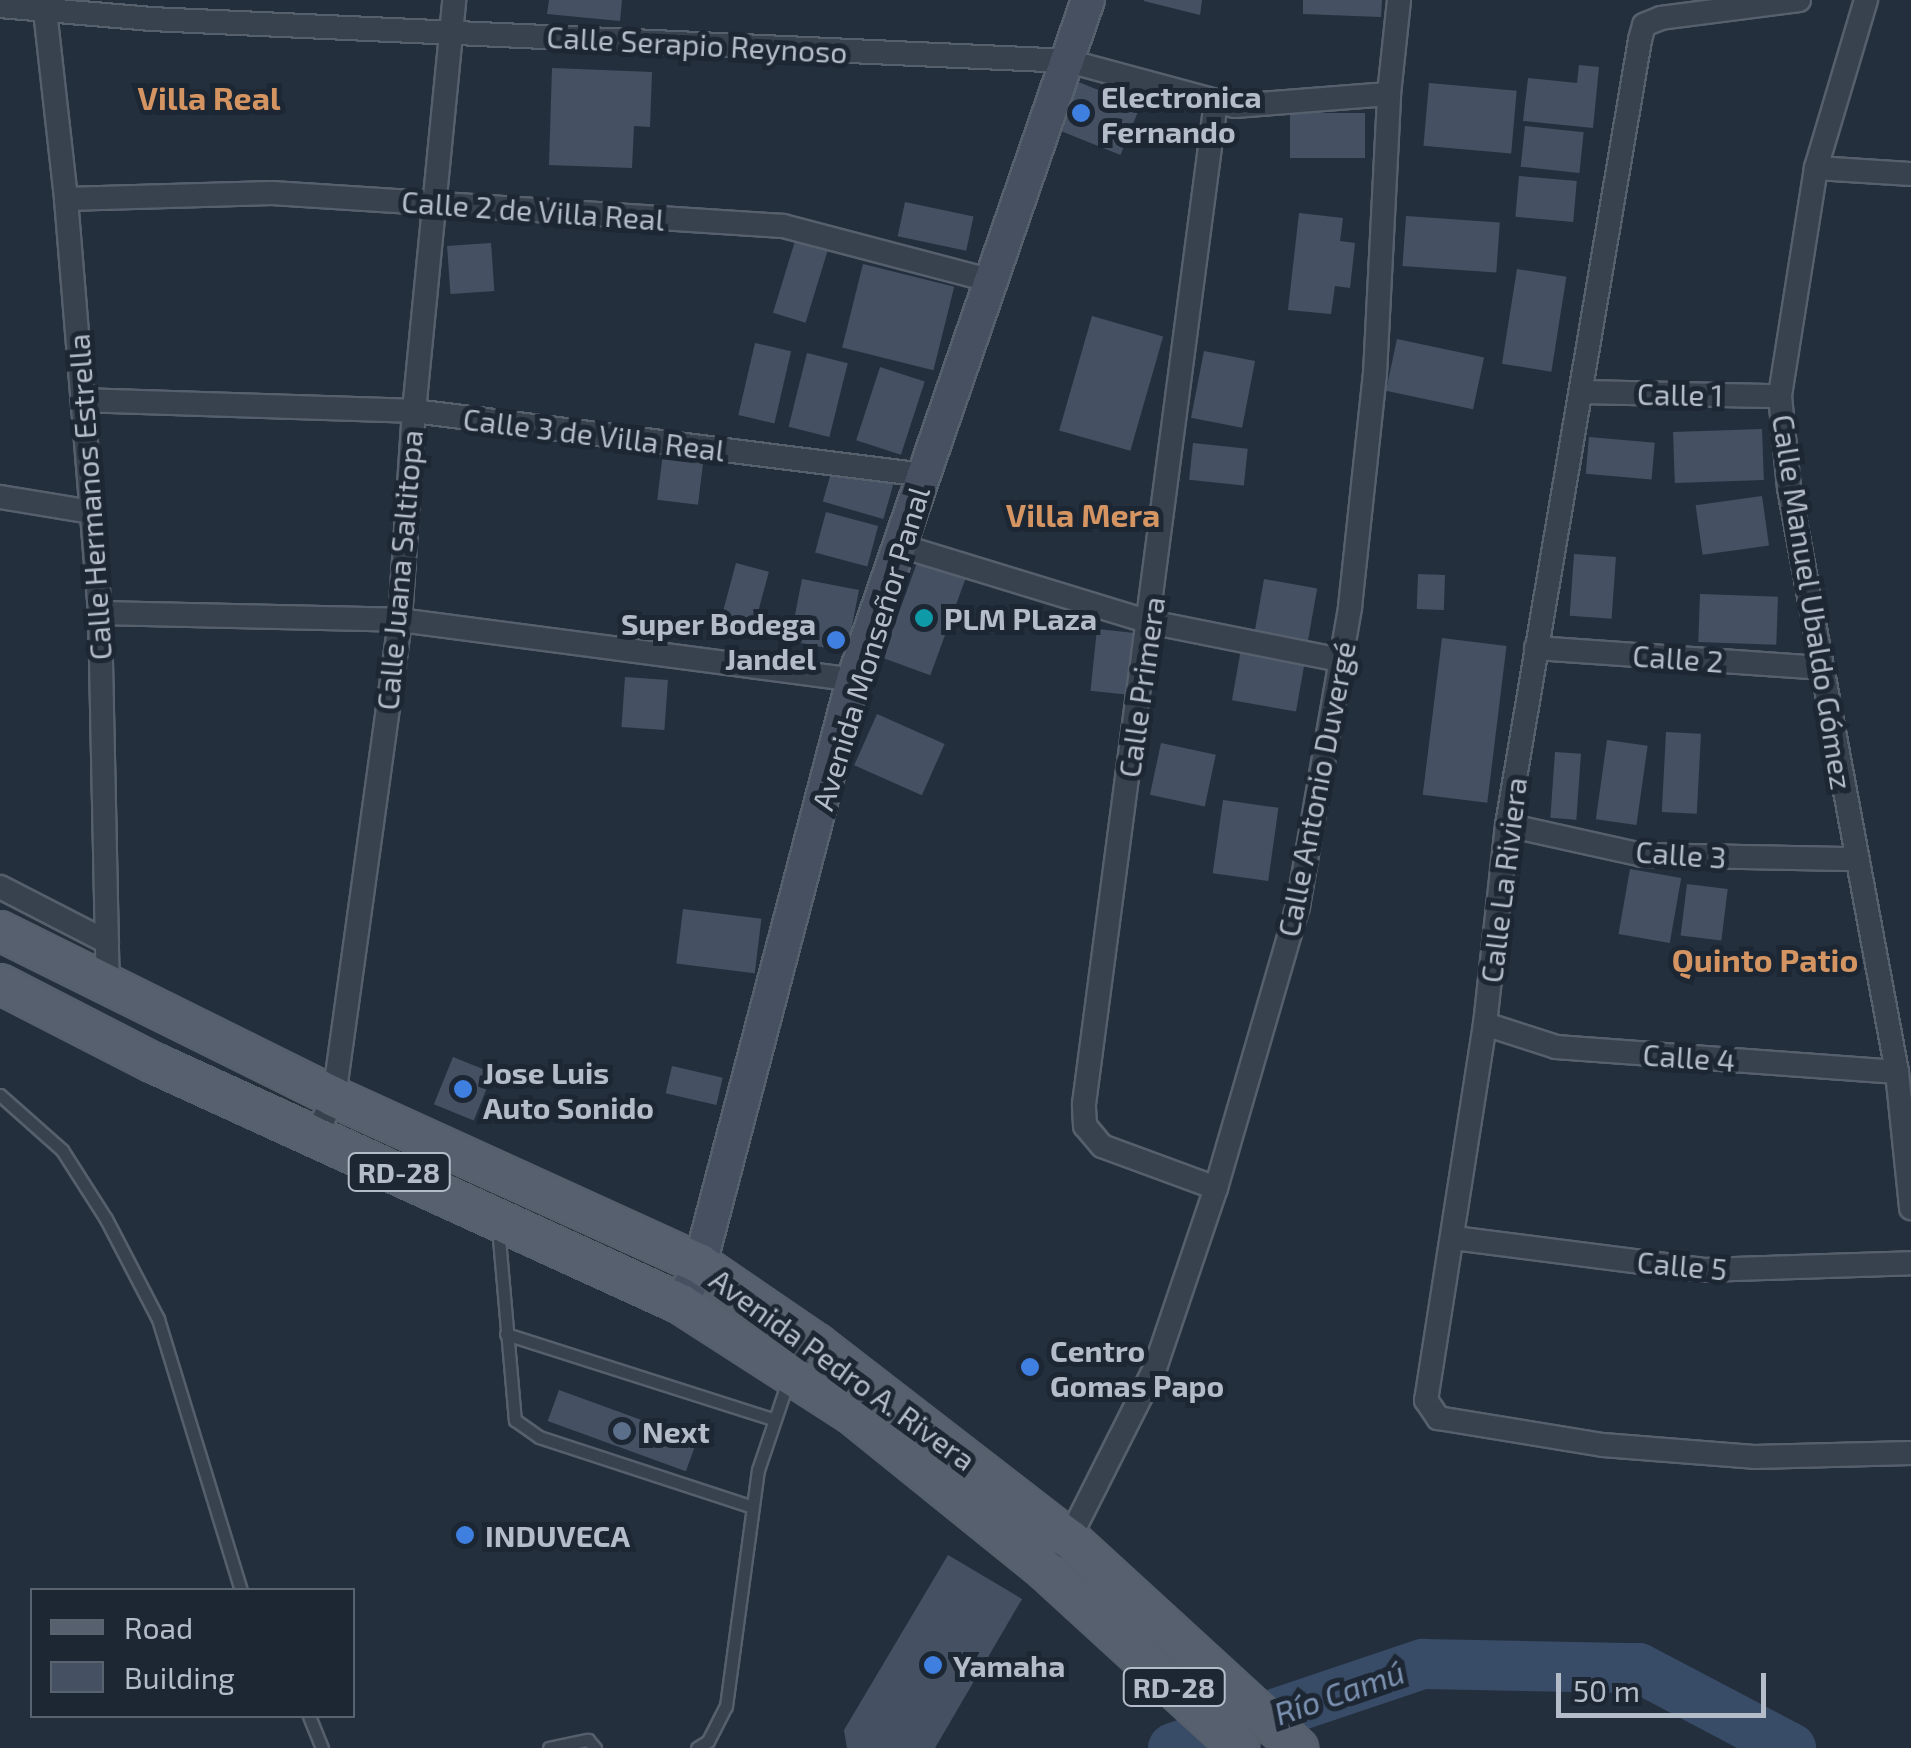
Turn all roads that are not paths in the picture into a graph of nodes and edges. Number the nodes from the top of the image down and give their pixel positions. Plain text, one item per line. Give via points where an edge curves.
1 (454, 0) edge
2 (1088, 0) edge
3 (1398, 0) edge
4 (1799, 0) edge
5 (1866, 0) edge
6 (0, 6) edge
7 (151, 10) edge
8 (45, 12) junction
9 (451, 33) junction
10 (1068, 61) junction
11 (1389, 94) junction
12 (1216, 101) junction
13 (1816, 168) junction
14 (1911, 174) edge
15 (66, 199) junction
16 (434, 203) junction
17 (993, 281) junction
18 (1581, 392) junction
19 (1780, 396) junction
20 (82, 400) junction
21 (414, 412) junction
22 (924, 475) junction
23 (0, 497) edge
24 (92, 512) junction
25 (901, 546) junction
26 (100, 612) junction
27 (400, 620) junction
28 (1150, 622) junction
29 (1536, 648) junction
30 (1341, 660) junction
31 (1820, 668) junction
32 (854, 680) junction
33 (1507, 825) junction
34 (1857, 859) junction
35 (0, 887) edge
36 (0, 932) edge
37 (107, 942) junction
38 (0, 984) edge
39 (108, 984) junction
40 (1485, 1024) junction
41 (1898, 1072) junction
42 (0, 1095) edge
43 (334, 1097) junction
44 (316, 1135) junction
45 (1216, 1188) junction
46 (1911, 1208) edge
47 (497, 1218) junction
48 (1454, 1238) junction
49 (1911, 1263) edge
50 (700, 1264) junction
51 (681, 1304) junction
52 (506, 1334) junction
53 (817, 1344) junction
54 (791, 1372) junction
55 (773, 1419) junction
56 (1911, 1453) edge
57 (753, 1508) junction
58 (1070, 1540) junction
59 (1046, 1571) junction
60 (240, 1588) edge
61 (1121, 1613) junction
62 (310, 1718) edge
63 (322, 1748) edge
64 (549, 1748) edge
65 (595, 1748) edge
66 (697, 1748) edge
67 (1239, 1748) edge
68 (1298, 1748) edge

1 - 9 street, Calle Juana Saltitopa
2 - 10 main road, Avenida Monseñor Panal
3 - 11 street, Calle Antonio Duvergé
4 - 18 street, Calle La Riviera via 1644,25
5 - 13 street, Calle Manuel Ubaldo Gómez
6 - 8 street, Calle Serapio Reynoso
7 - 8 street, Calle Serapio Reynoso
7 - 9 street, Calle Serapio Reynoso
8 - 15 street, Calle Hermanos Estrella
9 - 10 street, Calle Serapio Reynoso
9 - 16 street, Calle Juana Saltitopa
10 - 12 street, Calle Serapio Reynoso
10 - 17 main road, Avenida Monseñor Panal
11 - 12 street, Calle Serapio Reynoso via 1235,106
11 - 30 street, Calle Antonio Duvergé via 1375,374
12 - 28 street, Calle Primera
13 - 14 street
13 - 19 street, Calle Manuel Ubaldo Gómez
15 - 16 street, Calle 2 de Villa Real via 272,193
15 - 20 street, Calle Hermanos Estrella
16 - 17 street, Calle 2 de Villa Real via 783,226
16 - 21 street, Calle Juana Saltitopa
17 - 22 main road, Avenida Monseñor Panal
18 - 19 street, Calle 1
18 - 29 street, Calle La Riviera
19 - 31 street, Calle Manuel Ubaldo Gómez
20 - 21 street, Calle 3 de Villa Real
20 - 24 street, Calle Hermanos Estrella
21 - 22 street, Calle 3 de Villa Real
21 - 27 street, Calle Juana Saltitopa
22 - 25 main road, Avenida Monseñor Panal
23 - 24 street
24 - 26 street, Calle Hermanos Estrella
25 - 28 street
25 - 32 main road, Avenida Monseñor Panal
26 - 27 street
26 - 37 street, Calle Hermanos Estrella
27 - 32 street
27 - 43 street, Calle Juana Saltitopa
28 - 30 street
28 - 45 street, Calle Primera via 1086,1126 1102,1146
29 - 31 street, Calle 2
29 - 33 street, Calle La Riviera
30 - 45 street, Calle Antonio Duvergé via 1298,906
31 - 34 street, Calle Manuel Ubaldo Gómez
32 - 50 main road, Avenida Monseñor Panal
33 - 34 street, Calle 3 via 1642,855
33 - 40 street, Calle La Riviera
34 - 41 street, Calle Manuel Ubaldo Gómez
35 - 37 street
36 - 39 main road, Avenida Pedro A. Rivera / RD-28
37 - 39 street, Calle Hermanos Estrella
38 - 44 main road, Avenida Pedro A. Rivera / RD-28
39 - 43 main road, Avenida Pedro A. Rivera / RD-28
40 - 41 street, Calle 4 via 1556,1047
40 - 48 street, Calle La Riviera
41 - 46 street, Calle Manuel Ubaldo Gómez
42 - 60 lane via 62,1150 158,1319
43 - 44 street, Calle Juana Saltitopa
43 - 50 main road, Avenida Pedro A. Rivera / RD-28
44 - 47 main road, Avenida Pedro A. Rivera / RD-28
45 - 58 street, Calle Antonio Duvergé via 1155,1368
47 - 51 main road, Avenida Pedro A. Rivera / RD-28
47 - 52 lane
48 - 49 street, Calle 5 via 1704,1270
48 - 56 street, Calle La Riviera via 1426,1400 1438,1418 1603,1445 1754,1457
50 - 51 main road, Avenida Monseñor Panal
50 - 53 main road, Avenida Pedro A. Rivera / RD-28
51 - 54 main road, Avenida Pedro A. Rivera / RD-28
52 - 55 lane
52 - 57 lane via 515,1420 538,1437
53 - 54 lane
53 - 58 main road, Avenida Pedro A. Rivera / RD-28
54 - 55 lane
54 - 59 main road, Avenida Pedro A. Rivera / RD-28
55 - 57 lane
57 - 66 lane via 726,1706 708,1741
58 - 59 street, Calle Antonio Duvergé
58 - 61 main road, Avenida Pedro A. Rivera / RD-28
59 - 61 main road, Avenida Pedro A. Rivera / RD-28
61 - 67 main road, Avenida Pedro A. Rivera / RD-28
61 - 68 main road, Avenida Pedro A. Rivera / RD-28
62 - 63 lane
64 - 65 lane via 588,1740

